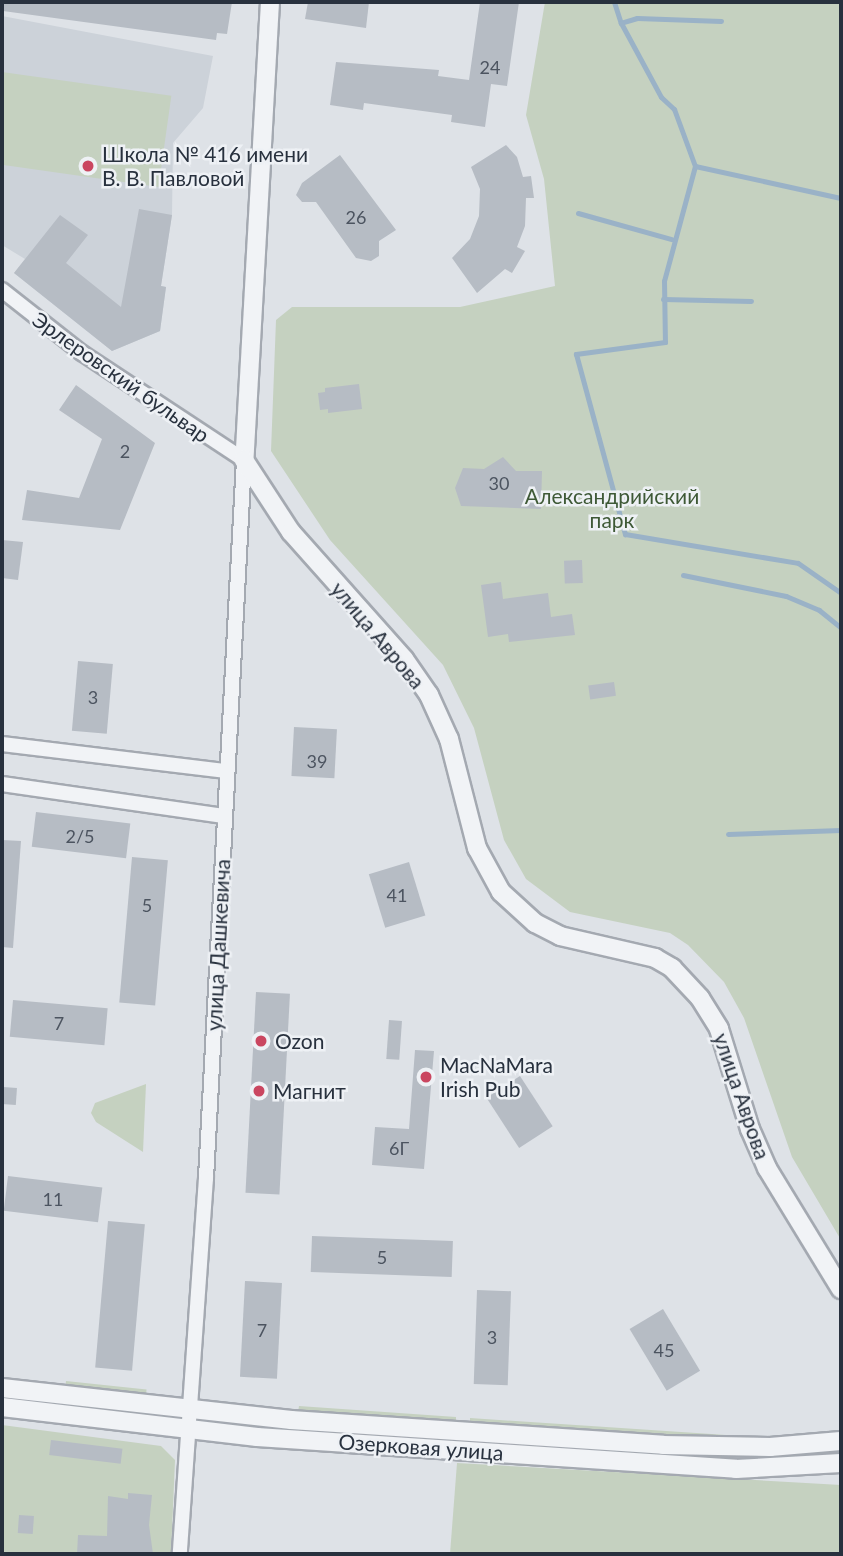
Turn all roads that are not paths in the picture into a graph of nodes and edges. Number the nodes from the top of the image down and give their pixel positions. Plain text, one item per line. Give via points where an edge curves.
1 (270, 2) edge
2 (2, 290) edge
3 (244, 460) junction
4 (2, 744) edge
5 (226, 771) junction
6 (2, 784) edge
7 (223, 816) junction
8 (841, 1289) edge
9 (2, 1388) edge
10 (2, 1408) edge
11 (191, 1410) junction
12 (189, 1430) junction
13 (841, 1441) edge
14 (841, 1463) edge
15 (180, 1554) edge

1 - 3 street
2 - 3 street, Эрлеровский бульвар via 92,360
3 - 5 street, улица Дашкевича
3 - 8 street, улица Аврова via 291,532 404,659 429,695 449,739 477,848 501,892 535,923 560,936 655,958 672,968 700,999 719,1029 767,1168
4 - 5 street
5 - 7 street, улица Дашкевича
6 - 7 street
7 - 11 street, улица Дашкевича
9 - 11 street, Озерковая улица
10 - 12 street, Озерковая улица
11 - 12 street, улица Дашкевича
11 - 13 street, Озерковая улица via 689,1446 769,1447
12 - 14 street, Озерковая улица via 736,1469
12 - 15 street, улица Дашкевича

